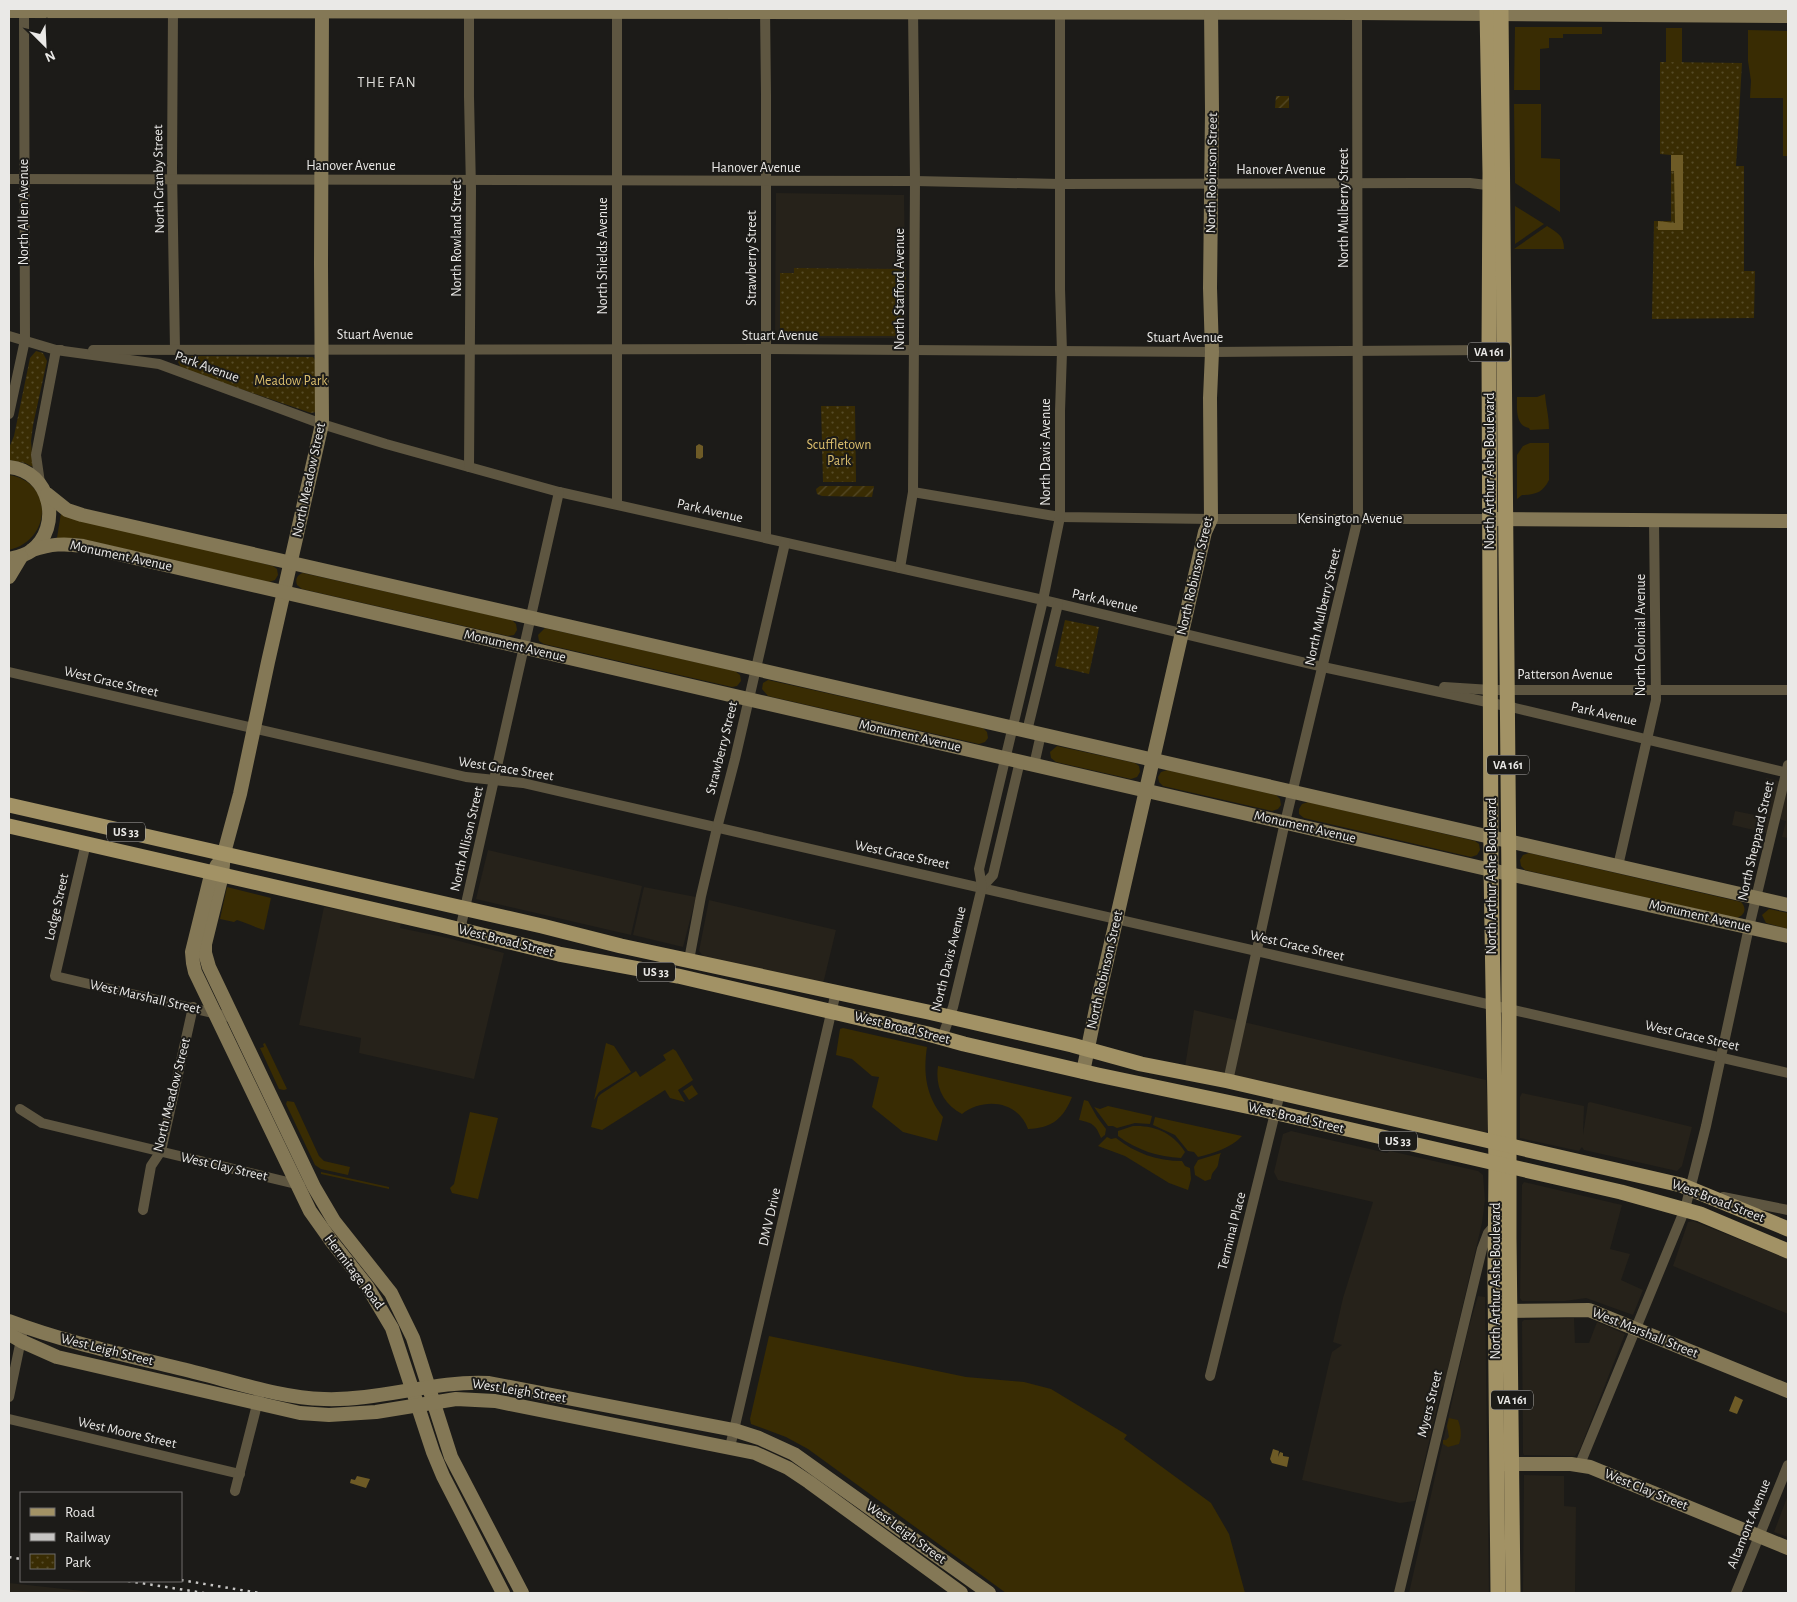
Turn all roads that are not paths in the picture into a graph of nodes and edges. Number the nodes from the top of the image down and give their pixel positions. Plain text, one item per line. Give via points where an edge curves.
1 (24, 10) edge
2 (173, 10) edge
3 (322, 10) edge
4 (469, 10) edge
5 (617, 10) edge
6 (913, 10) edge
7 (9, 11) edge
8 (765, 11) edge
9 (1060, 11) edge
10 (1211, 11) edge
11 (1357, 11) edge
12 (1494, 12) edge
13 (1654, 12) edge
14 (1788, 16) edge
15 (25, 179) junction
16 (172, 179) junction
17 (9, 180) edge
18 (321, 180) junction
19 (471, 180) junction
20 (915, 181) junction
21 (617, 182) junction
22 (765, 182) junction
23 (1356, 183) junction
24 (1060, 184) junction
25 (1212, 184) junction
26 (1496, 186) junction
27 (9, 336) edge
28 (25, 340) junction
29 (322, 349) junction
30 (1497, 349) junction
31 (56, 350) junction
32 (175, 350) junction
33 (470, 350) junction
34 (617, 350) junction
35 (766, 350) junction
36 (914, 350) junction
37 (1358, 351) junction
38 (1062, 352) junction
39 (1212, 352) junction
40 (9, 414) edge
41 (322, 424) junction
42 (9, 467) edge
43 (469, 467) junction
44 (44, 489) junction
45 (560, 492) junction
46 (913, 492) junction
47 (616, 504) junction
48 (1060, 517) junction
49 (1358, 518) junction
50 (1211, 519) junction
51 (1489, 519) junction
52 (1506, 520) junction
53 (1654, 520) junction
54 (1788, 521) edge
55 (766, 537) junction
56 (785, 543) junction
57 (21, 555) edge
58 (291, 563) junction
59 (900, 568) junction
60 (9, 577) edge
61 (284, 592) junction
62 (1043, 600) junction
63 (1058, 604) junction
64 (531, 618) junction
65 (1182, 632) junction
66 (525, 648) junction
67 (1323, 667) junction
68 (756, 669) junction
69 (9, 672) edge
70 (1507, 689) junction
71 (1656, 689) junction
72 (1788, 690) edge
73 (1491, 696) junction
74 (748, 699) junction
75 (1507, 706) junction
76 (1011, 727) junction
77 (254, 729) junction
78 (1027, 731) junction
79 (1041, 734) junction
80 (1647, 738) junction
81 (1004, 758) junction
82 (1153, 760) junction
83 (1020, 761) junction
84 (1034, 765) junction
85 (1788, 770) edge
86 (495, 779) junction
87 (1146, 790) junction
88 (1293, 792) junction
89 (9, 805) edge
90 (1285, 822) junction
91 (9, 826) edge
92 (717, 828) junction
93 (1491, 837) junction
94 (1508, 841) junction
95 (86, 843) junction
96 (224, 853) junction
97 (1618, 866) junction
98 (1491, 870) junction
99 (1509, 873) junction
100 (217, 874) junction
101 (982, 887) junction
102 (1757, 898) junction
103 (1788, 905) edge
104 (465, 909) junction
105 (1116, 918) junction
106 (1750, 927) junction
107 (460, 930) junction
108 (1788, 936) edge
109 (1257, 951) junction
110 (689, 960) junction
111 (55, 976) joint
112 (836, 992) junction
113 (1493, 1005) junction
114 (193, 1008) junction
115 (1509, 1008) junction
116 (831, 1011) junction
117 (214, 1012) junction
118 (949, 1017) junction
119 (234, 1018) junction
120 (942, 1038) junction
121 (1087, 1050) junction
122 (1720, 1057) junction
123 (1083, 1072) junction
124 (1788, 1073) edge
125 (1228, 1081) junction
126 (1280, 1093) junction
127 (20, 1109) dead end
128 (1276, 1113) junction
129 (1503, 1144) junction
130 (161, 1152) junction
131 (1503, 1165) junction
132 (297, 1184) junction
133 (314, 1187) junction
134 (1698, 1191) junction
135 (1685, 1209) junction
136 (143, 1210) dead end
137 (1788, 1210) edge
138 (1496, 1224) junction
139 (1788, 1229) edge
140 (1788, 1251) edge
141 (1502, 1275) junction
142 (1474, 1280) junction
143 (1503, 1311) junction
144 (9, 1321) edge
145 (24, 1327) junction
146 (1636, 1328) junction
147 (15, 1338) edge
148 (1210, 1376) dead end
149 (427, 1387) junction
150 (261, 1389) junction
151 (411, 1390) junction
152 (1788, 1391) edge
153 (9, 1397) edge
154 (432, 1402) junction
155 (257, 1404) junction
156 (416, 1404) junction
157 (9, 1419) edge
158 (734, 1430) junction
159 (730, 1447) junction
160 (1496, 1464) junction
161 (1512, 1464) junction
162 (1580, 1464) junction
163 (1788, 1465) edge
164 (240, 1474) junction
165 (236, 1491) dead end
166 (1759, 1536) junction
167 (1788, 1548) edge
168 (503, 1593) edge
169 (522, 1593) edge
170 (962, 1593) edge
171 (989, 1593) edge
172 (1399, 1593) edge
173 (1498, 1593) edge
174 (1513, 1593) edge
175 (1736, 1593) edge

1 - 2 street
1 - 7 street
1 - 15 street, North Allen Avenue
2 - 3 street
2 - 16 street, North Granby Street
3 - 4 street
3 - 18 street, North Meadow Street
4 - 5 street
4 - 19 street, North Rowland Street
5 - 8 street
5 - 21 street, North Shields Avenue
6 - 8 street
6 - 9 street
6 - 20 street, North Stafford Avenue
8 - 22 street, Strawberry Street
9 - 10 street
9 - 24 street, North Davis Avenue
10 - 11 street
10 - 25 street, North Robinson Street
11 - 12 street
11 - 23 street, North Mulberry Street
12 - 13 street
12 - 26 main road, North Arthur Ashe Boulevard / VA 161
13 - 14 street
15 - 16 street, Hanover Avenue
15 - 17 street, Hanover Avenue
15 - 28 street, North Allen Avenue
16 - 18 street, Hanover Avenue
16 - 32 street, North Granby Street
18 - 19 street, Hanover Avenue
18 - 29 street, North Meadow Street
19 - 21 street, Hanover Avenue
19 - 33 street, North Rowland Street
20 - 22 street, Hanover Avenue
20 - 24 street, Hanover Avenue
20 - 36 street, North Stafford Avenue
21 - 22 street, Hanover Avenue
21 - 34 street, North Shields Avenue
22 - 35 street, Strawberry Street
23 - 25 street, Hanover Avenue
23 - 26 street, Hanover Avenue
23 - 37 street, North Mulberry Street
24 - 25 street, Hanover Avenue
24 - 38 street, North Davis Avenue
25 - 39 street, North Robinson Street
26 - 30 main road, North Arthur Ashe Boulevard / VA 161
27 - 28 street, Park Avenue
28 - 31 street, Park Avenue
28 - 40 street, North Allen Avenue
29 - 32 street, Stuart Avenue
29 - 33 street, Stuart Avenue
29 - 41 street, North Meadow Street
30 - 37 street, Stuart Avenue
30 - 51 main road, North Arthur Ashe Boulevard / VA 161
30 - 52 main road, North Arthur Ashe Boulevard / VA 161
31 - 32 street, Stuart Avenue
31 - 41 street, Park Avenue via 159,364
31 - 44 street via 36,455
33 - 34 street, Stuart Avenue
33 - 43 street, North Rowland Street
34 - 35 street, Stuart Avenue
34 - 47 street, North Shields Avenue
35 - 36 street, Stuart Avenue
35 - 55 street, Strawberry Street
36 - 38 street, Stuart Avenue
36 - 46 street, North Stafford Avenue
37 - 39 street, Stuart Avenue
37 - 49 street, North Mulberry Street
38 - 39 street, Stuart Avenue
38 - 48 street, North Davis Avenue
39 - 50 street, North Robinson Street
41 - 43 street, Park Avenue
41 - 58 street, North Meadow Street
42 - 44 street via 31,474
43 - 45 street, Park Avenue
44 - 57 street via 48,516 45,530
44 - 58 street via 67,510 82,515
45 - 47 street, Park Avenue
45 - 64 street, North Allison Street
46 - 48 street, Kensington Avenue
46 - 59 street, North Stafford Avenue
47 - 55 street, Park Avenue
48 - 50 street, Kensington Avenue
48 - 62 street, North Davis Avenue
49 - 50 street, Kensington Avenue
49 - 51 street, Kensington Avenue
49 - 67 street, North Mulberry Street
50 - 65 street, North Robinson Street via 1205,532
51 - 52 street, Kensington Avenue
51 - 73 main road, North Arthur Ashe Boulevard / VA 161
52 - 53 street, Kensington Avenue
52 - 70 main road, North Arthur Ashe Boulevard / VA 161
53 - 54 street, Kensington Avenue
53 - 71 street, North Colonial Avenue
55 - 56 street, Park Avenue
56 - 59 street, Park Avenue
56 - 68 street, Strawberry Street
57 - 60 street
57 - 61 street, Monument Avenue via 48,545 67,543
58 - 61 street, North Meadow Street
58 - 64 street
59 - 62 street, Park Avenue
61 - 66 street, Monument Avenue
61 - 77 street, North Meadow Street
62 - 63 street, Park Avenue
62 - 76 street, North Davis Avenue
63 - 65 street, Park Avenue
63 - 78 street
64 - 66 street, North Allison Street
64 - 68 street
65 - 67 street, Park Avenue
65 - 82 street, North Robinson Street
66 - 74 street, Monument Avenue
66 - 86 street, North Allison Street
67 - 73 street, Park Avenue
67 - 88 street, North Mulberry Street
68 - 74 street, Strawberry Street
68 - 76 street
69 - 77 street, West Grace Street
70 - 71 street, Patterson Avenue
70 - 73 street, Patterson Avenue
70 - 75 main road, North Arthur Ashe Boulevard / VA 161
71 - 72 street, Patterson Avenue
71 - 80 street, North Colonial Avenue
73 - 75 street, Park Avenue
73 - 93 main road, North Arthur Ashe Boulevard / VA 161
74 - 81 street, Monument Avenue
74 - 92 street, Strawberry Street
75 - 80 street, Park Avenue
75 - 94 main road, North Arthur Ashe Boulevard / VA 161
76 - 78 street
76 - 81 street, North Davis Avenue
77 - 86 street, West Grace Street via 466,777
77 - 96 street, North Meadow Street
78 - 79 street
79 - 82 street
79 - 84 street
80 - 85 street, Park Avenue
80 - 97 street, North Colonial Avenue
81 - 83 street, Monument Avenue
81 - 101 street, North Davis Avenue via 979,870
82 - 87 street, North Robinson Street
82 - 88 street
83 - 84 street, Monument Avenue
83 - 101 street, North Davis Avenue via 993,875
84 - 87 street, Monument Avenue
85 - 102 street, North Sheppard Street
86 - 92 street, West Grace Street
86 - 104 street, North Allison Street
87 - 90 street, Monument Avenue
87 - 105 street, North Robinson Street
88 - 90 street, North Mulberry Street
88 - 93 street
89 - 96 main road, West Broad Street / US 33
90 - 98 street, Monument Avenue
90 - 109 street, North Mulberry Street
91 - 95 main road, West Broad Street / US 33
92 - 101 street, West Grace Street
92 - 110 street, Strawberry Street
93 - 94 street
93 - 98 main road, North Arthur Ashe Boulevard / VA 161
94 - 97 street
94 - 99 main road, North Arthur Ashe Boulevard / VA 161
95 - 100 main road, West Broad Street / US 33
95 - 111 street, Lodge Street
96 - 100 street, North Meadow Street
96 - 104 main road, West Broad Street / US 33
97 - 102 street
98 - 99 street, Monument Avenue
98 - 113 main road, North Arthur Ashe Boulevard / VA 161
99 - 106 street, Monument Avenue
99 - 115 main road, North Arthur Ashe Boulevard / VA 161
100 - 107 main road, West Broad Street / US 33
100 - 117 street, North Meadow Street via 192,958 195,972
100 - 119 street, North Meadow Street via 204,949 209,967
101 - 105 street, West Grace Street
101 - 118 street, North Davis Avenue
102 - 103 street
102 - 106 street, North Sheppard Street
104 - 107 street, North Allison Street
104 - 110 main road, West Broad Street / US 33
105 - 109 street, West Grace Street
105 - 121 street, North Robinson Street
106 - 108 street, Monument Avenue
106 - 122 street, North Sheppard Street
107 - 116 main road, West Broad Street / US 33
109 - 113 street, West Grace Street
109 - 125 street, North Mulberry Street
110 - 112 main road, West Broad Street / US 33
111 - 114 street, West Marshall Street
112 - 116 street, DMV Drive
112 - 118 main road, West Broad Street / US 33
113 - 115 street, West Grace Street
113 - 129 main road, North Arthur Ashe Boulevard / VA 161
114 - 117 street, West Marshall Street
114 - 130 street, North Meadow Street
115 - 122 street, West Grace Street
115 - 129 main road, North Arthur Ashe Boulevard / VA 161
116 - 120 main road, West Broad Street / US 33
116 - 158 street, DMV Drive
117 - 119 street, West Marshall Street
117 - 132 street, Hermitage Road
118 - 120 street, North Davis Avenue
118 - 121 main road, West Broad Street / US 33
119 - 133 street, Hermitage Road
120 - 123 main road, West Broad Street / US 33
121 - 123 street, North Robinson Street
121 - 125 main road, West Broad Street / US 33
122 - 124 street, West Grace Street
122 - 134 street, North Sheppard Street
123 - 128 main road, West Broad Street / US 33
125 - 126 main road, West Broad Street / US 33
126 - 128 street, Terminal Place
126 - 129 main road, West Broad Street / US 33
127 - 130 street, West Clay Street via 42,1123
128 - 131 main road, West Broad Street / US 33
128 - 148 street, Terminal Place
129 - 131 main road, North Arthur Ashe Boulevard / VA 161
129 - 134 main road, West Broad Street / US 33
130 - 132 street, West Clay Street
130 - 136 street, North Meadow Street via 152,1166
131 - 135 main road, West Broad Street / US 33
131 - 138 main road, North Arthur Ashe Boulevard / VA 161
131 - 141 main road, North Arthur Ashe Boulevard / VA 161
132 - 133 street, West Clay Street
132 - 151 street, Hermitage Road via 319,1226 379,1304 392,1328
133 - 149 street, Hermitage Road via 334,1221 392,1293 413,1338
134 - 135 street, North Sheppard Street
134 - 137 street
134 - 139 main road, West Broad Street / US 33
135 - 140 main road, West Broad Street / US 33
135 - 146 street, North Sheppard Street
138 - 141 main road, North Arthur Ashe Boulevard / VA 161
138 - 142 street, Myers Street via 1484,1241
141 - 142 street via 1483,1275
141 - 143 main road, North Arthur Ashe Boulevard / VA 161
142 - 172 street, Myers Street
143 - 146 street, West Marshall Street via 1589,1310
143 - 160 main road, North Arthur Ashe Boulevard / VA 161
143 - 161 main road, North Arthur Ashe Boulevard / VA 161
144 - 145 street, West Leigh Street
145 - 147 street
145 - 150 street, West Leigh Street
146 - 152 street, West Marshall Street
146 - 162 street, North Sheppard Street
147 - 153 street
147 - 155 street, West Leigh Street via 57,1357
149 - 151 street, West Leigh Street
149 - 154 street, Hermitage Road
149 - 158 street, West Leigh Street via 489,1383
150 - 151 street, West Leigh Street via 324,1400
150 - 155 street
151 - 156 street, Hermitage Road
154 - 156 street, West Leigh Street
154 - 159 street, West Leigh Street via 456,1399 495,1401
154 - 169 street, Hermitage Road via 451,1457
155 - 156 street, West Leigh Street via 300,1414 329,1415 376,1412
155 - 164 street
156 - 168 street, Hermitage Road via 444,1476
157 - 164 street, West Moore Street
158 - 159 street, DMV Drive
158 - 171 street, West Leigh Street via 794,1454
159 - 170 street, West Leigh Street via 755,1453 788,1468
160 - 161 street, West Clay Street
160 - 173 main road, North Arthur Ashe Boulevard / VA 161
161 - 162 street, West Clay Street
161 - 174 main road, North Arthur Ashe Boulevard / VA 161
162 - 166 street, West Clay Street
163 - 166 street, Altamont Avenue
164 - 165 street
166 - 167 street, West Clay Street
166 - 175 street, Altamont Avenue

